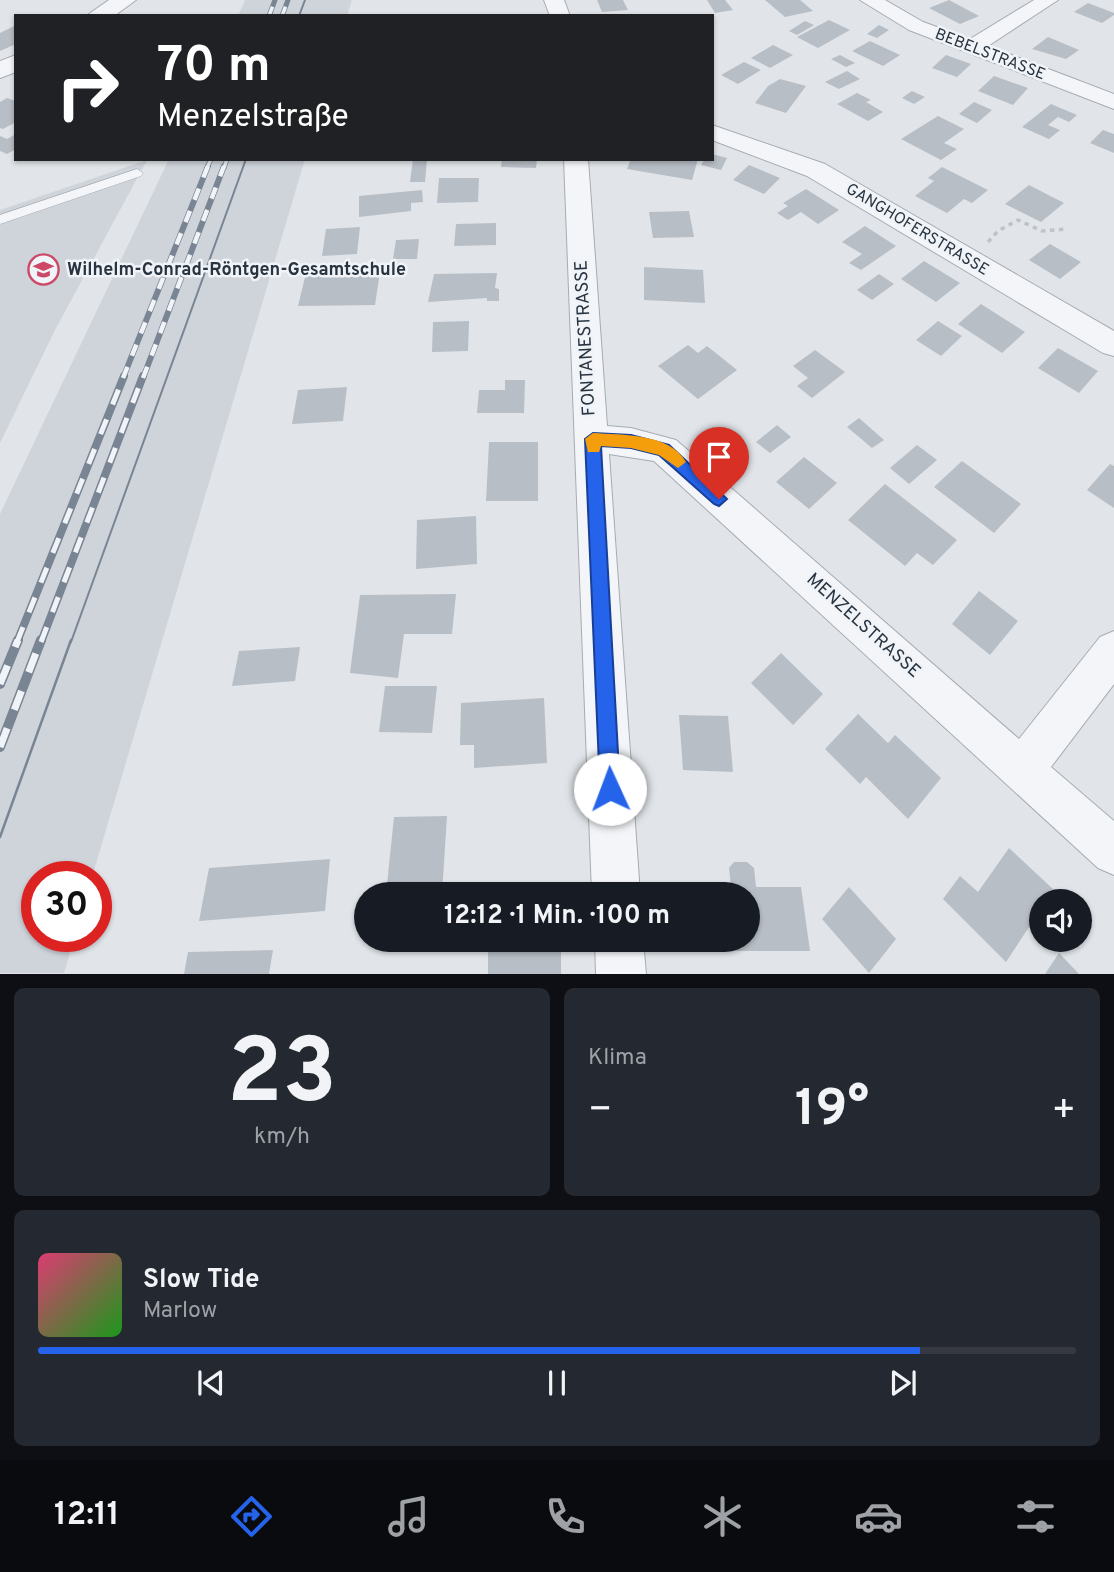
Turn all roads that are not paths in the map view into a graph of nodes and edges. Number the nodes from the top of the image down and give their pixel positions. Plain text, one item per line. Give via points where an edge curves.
1 (125, 0) edge
2 (870, 0) edge
3 (1048, 0) edge
4 (100, 14) edge
5 (970, 48) junction
6 (1114, 102) edge
7 (714, 133) edge
8 (576, 161) edge
9 (137, 173) dead end
10 (0, 220) edge
11 (1114, 345) edge
12 (593, 439) junction
13 (1114, 651) edge
14 (1023, 768) junction
15 (1114, 852) edge
16 (615, 882) edge
17 (620, 952) edge
18 (621, 974) edge

1 - 4 street
2 - 5 street, BEBELSTRASSE via 916,26
3 - 5 street
5 - 6 street, BEBELSTRASSE
7 - 11 street, GANGHOFERSTRASSE via 816,170
8 - 12 street, FONTANESTRASSE
9 - 10 lane
12 - 14 street, MENZELSTRASSE via 664,450
12 - 16 street, FONTANESTRASSE
13 - 14 street
14 - 15 street, MENZELSTRASSE
17 - 18 street

